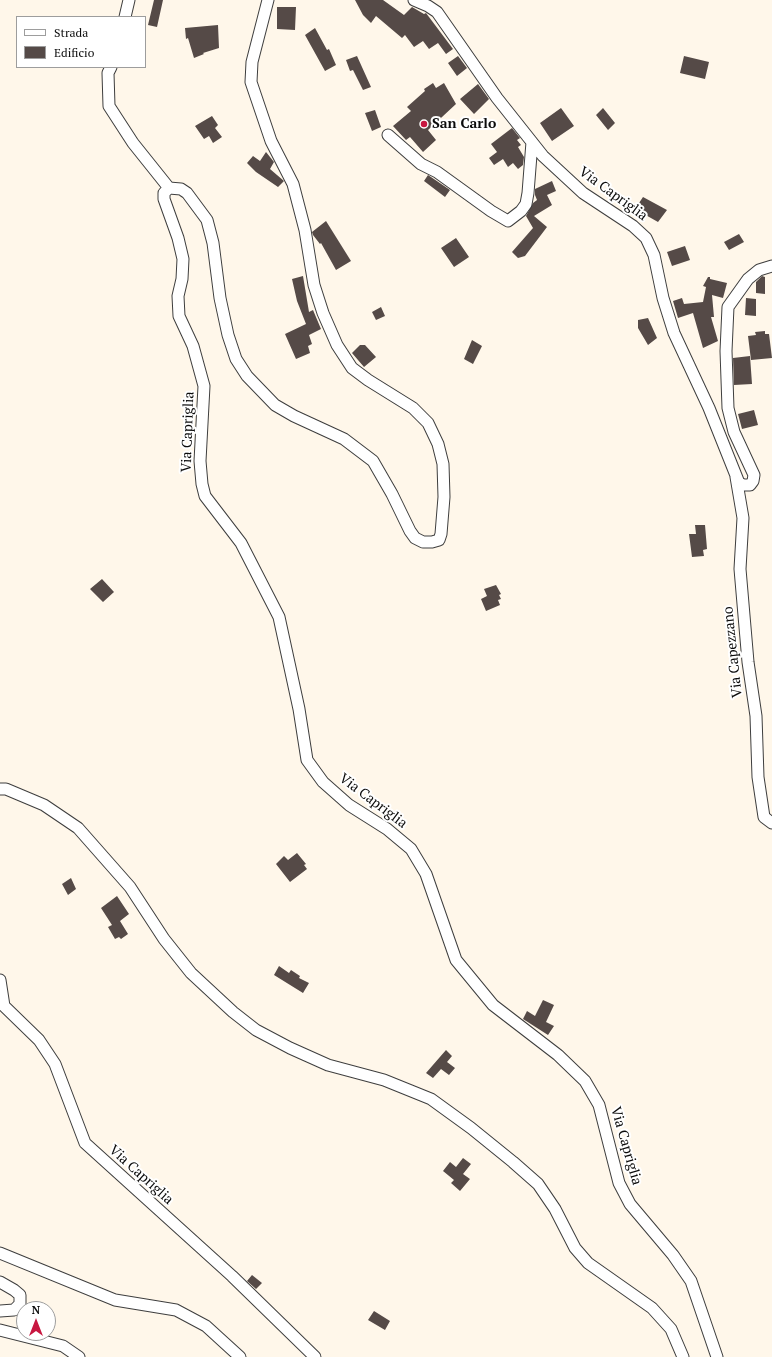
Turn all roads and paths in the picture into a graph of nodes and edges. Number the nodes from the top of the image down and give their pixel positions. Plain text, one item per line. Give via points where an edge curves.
1 (129, 0) edge
2 (268, 0) edge
3 (414, 0) edge
4 (125, 16) edge
5 (110, 68) edge
6 (388, 135) dead end
7 (532, 142) junction
8 (169, 188) junction
9 (772, 266) edge
10 (735, 475) junction
11 (0, 789) edge
12 (772, 823) edge
13 (0, 980) edge
14 (0, 1253) edge
15 (0, 1282) edge
16 (0, 1311) edge
17 (0, 1330) edge
18 (79, 1357) edge
19 (240, 1357) edge
20 (315, 1357) edge
21 (683, 1357) edge
22 (717, 1357) edge

1 - 4 street
2 - 8 street via 252,62 251,82 271,141 293,184 305,230 314,285 337,345 352,368 413,408 428,423 438,444 443,464 443,520 440,540 423,542 415,538 372,461 344,439 275,405 247,376 236,359 227,328 207,220 187,193 175,187
3 - 7 street, Via Capriglia via 437,12 497,98
5 - 8 street via 108,73 109,106 133,143
6 - 7 street via 421,164 437,172 491,212 508,220 526,204
7 - 10 street, Via Capriglia via 569,181 633,226 652,247 674,333 709,408
8 - 22 street, Via Capriglia via 164,193 164,199 183,259 178,296 180,316 193,346 204,386 200,439 202,484 210,505 241,543 279,617 299,709 306,760 323,782 349,806 387,829 411,849 426,874 456,960 493,1005 558,1055 585,1081 600,1106 619,1183 630,1204 674,1255 691,1281
9 - 10 street via 760,270 748,279 728,307 728,408 734,432 754,474 753,482 744,486
10 - 12 street, Via Capezzano via 743,518 740,569 748,662 756,716 758,777 764,817
11 - 21 street via 6,789 44,805 78,828 130,887 164,939 191,973 256,1030 328,1065 384,1080 431,1099 513,1162 538,1184 555,1209 575,1248 588,1263 652,1308 671,1329
13 - 20 street, Via Capriglia via 4,1006 39,1040 55,1064 85,1143 232,1276
14 - 19 street via 115,1300 176,1310 206,1326
15 - 16 street via 20,1295 18,1308
17 - 18 street via 63,1346

